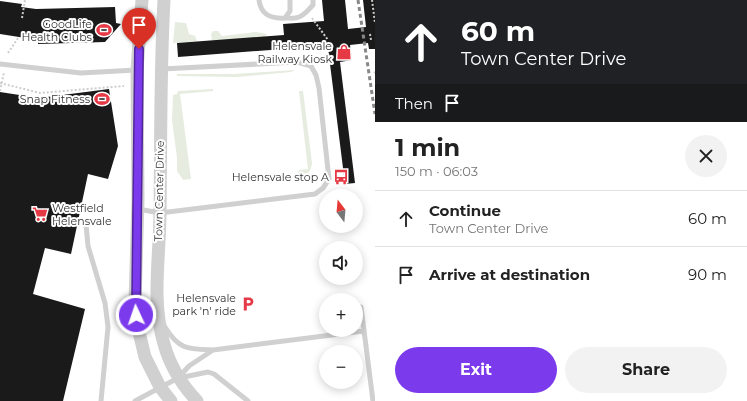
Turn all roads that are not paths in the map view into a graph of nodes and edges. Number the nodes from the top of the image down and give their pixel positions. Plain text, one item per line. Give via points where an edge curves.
1 (142, 0) edge
2 (164, 0) edge
3 (259, 0) edge
4 (290, 0) edge
5 (313, 0) edge
6 (285, 18) junction
7 (0, 64) edge
8 (160, 69) junction
9 (138, 70) junction
10 (138, 209) junction
11 (160, 213) junction
12 (86, 224) dead end
13 (158, 316) junction
14 (363, 323) edge
15 (364, 331) junction
16 (213, 350) junction
17 (178, 378) junction
18 (160, 387) junction
19 (101, 401) edge
20 (135, 401) edge
21 (171, 401) edge
22 (197, 401) edge
23 (248, 401) edge
24 (373, 401) edge

1 - 9 street, Town Center Drive
2 - 8 street, Town Center Drive
3 - 6 lane via 260,8 266,16
4 - 6 lane via 290,11
5 - 6 lane via 313,5 306,13 298,18
7 - 9 lane via 81,73
8 - 9 street
8 - 11 street, Town Center Drive
8 - 11 lane via 297,62 311,66 319,88 329,172 328,183 315,194
9 - 10 street, Town Center Drive
10 - 11 lane
10 - 18 street, Town Center Drive via 136,315 141,343
11 - 13 street, Town Center Drive via 156,291
12 - 19 lane via 88,246 105,303 108,327
13 - 16 lane via 173,340 186,348
13 - 17 street, Town Center Drive via 164,344
14 - 15 lane
15 - 16 lane
15 - 24 lane
16 - 17 lane via 189,366
17 - 18 lane
17 - 22 street, Town Center Drive
17 - 23 lane via 208,372
18 - 20 lane
18 - 21 street, Town Center Drive

